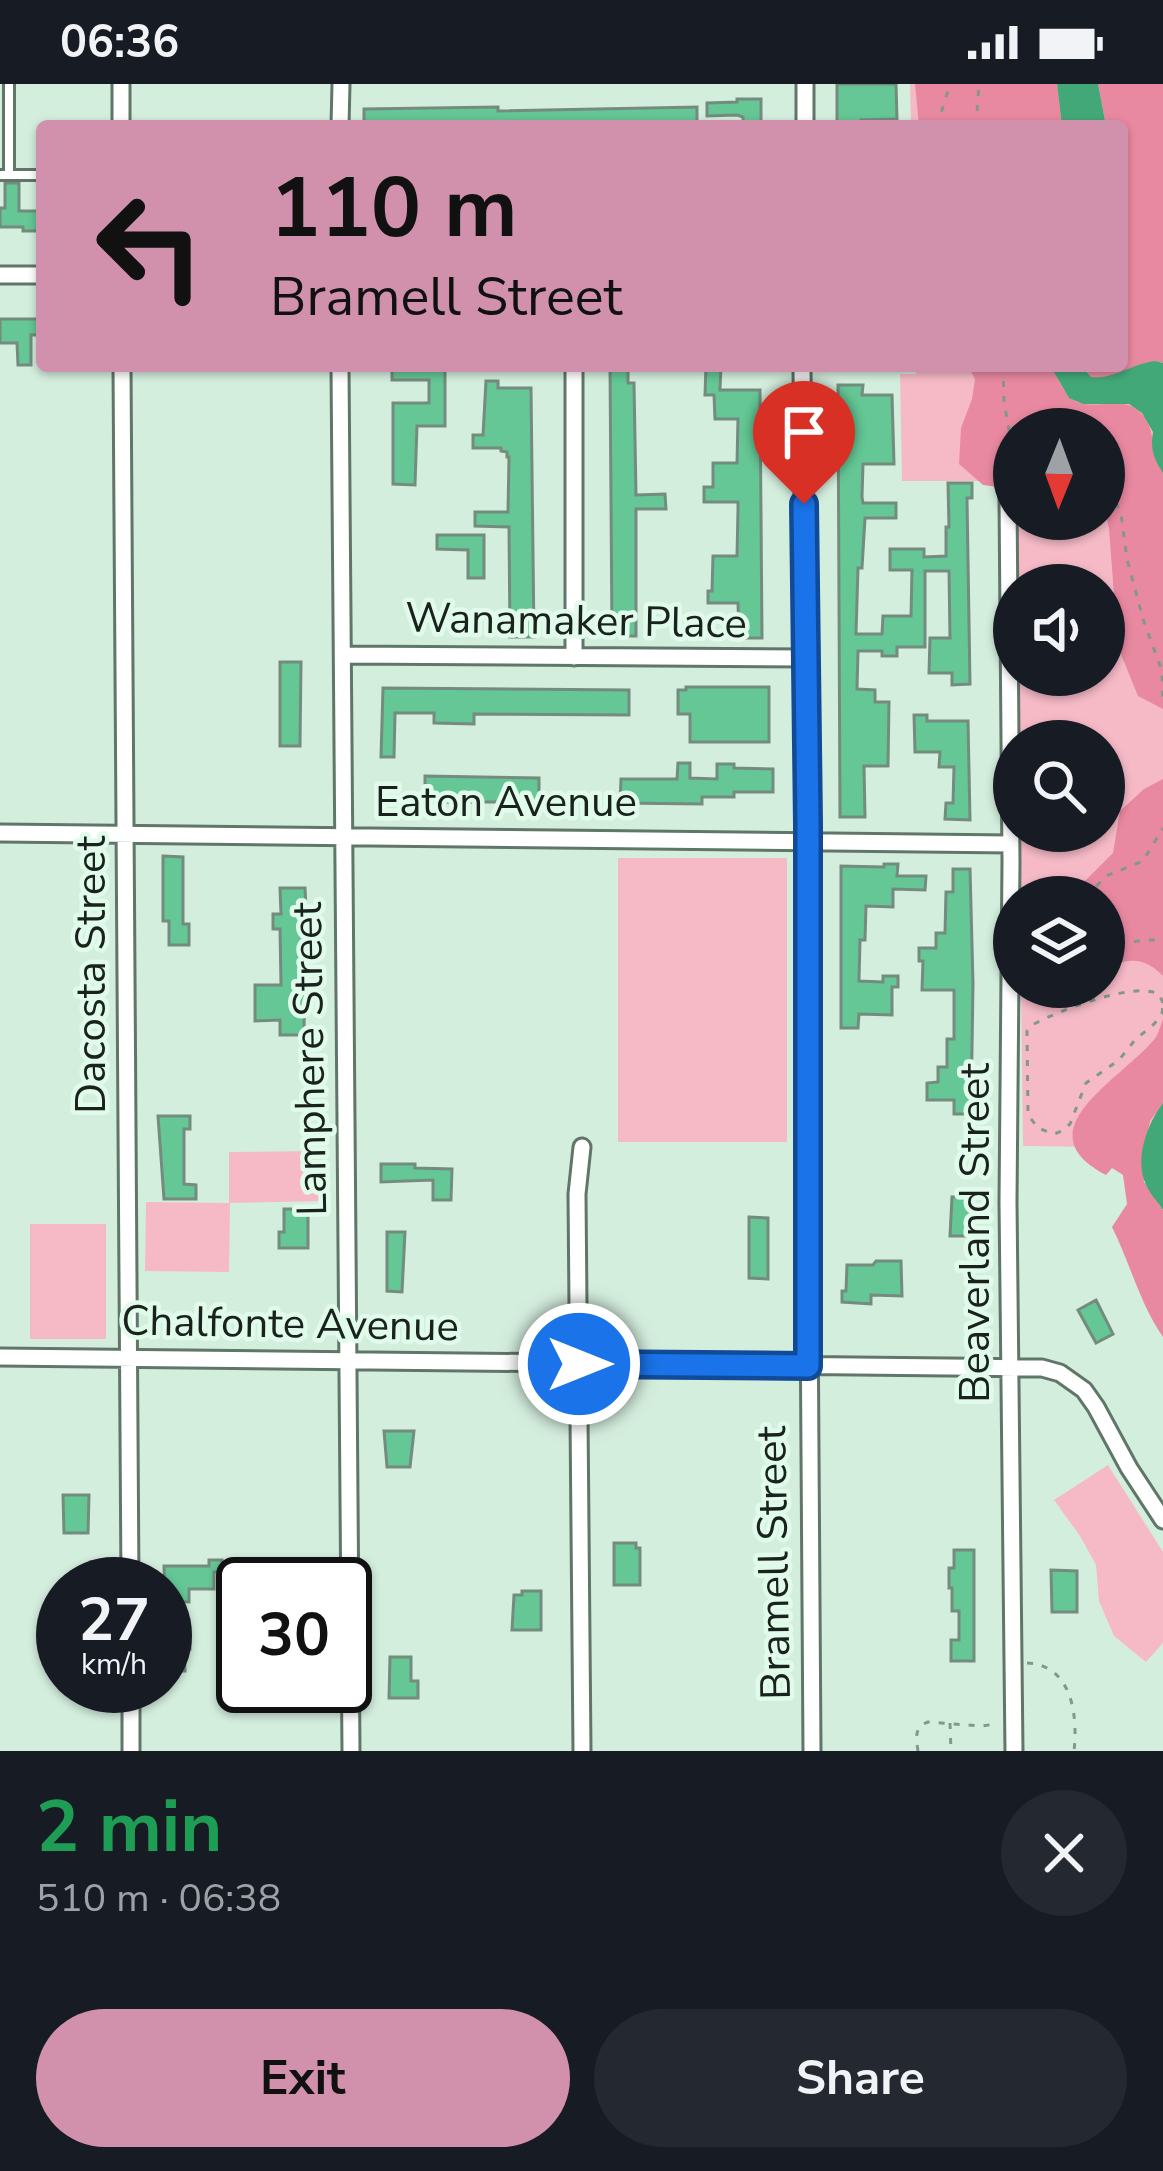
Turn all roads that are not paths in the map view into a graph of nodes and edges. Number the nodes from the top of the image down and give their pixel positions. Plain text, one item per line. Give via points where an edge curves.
1 (10, 84) edge
2 (122, 84) edge
3 (340, 84) edge
4 (805, 84) edge
5 (121, 120) edge
6 (340, 120) edge
7 (805, 120) edge
8 (4, 176) edge
9 (36, 176) edge
10 (0, 275) edge
11 (36, 275) edge
12 (122, 372) edge
13 (340, 372) edge
14 (574, 372) edge
15 (802, 372) edge
16 (1008, 540) edge
17 (344, 655) junction
18 (574, 657) junction
19 (806, 658) junction
20 (1010, 720) edge
21 (0, 833) edge
22 (126, 834) junction
23 (344, 837) junction
24 (808, 841) junction
25 (993, 844) edge
26 (1011, 852) edge
27 (582, 1147) dead end
28 (0, 1357) edge
29 (129, 1358) junction
30 (348, 1361) junction
31 (579, 1364) junction
32 (808, 1366) junction
33 (1011, 1369) junction
34 (1163, 1520) edge
35 (130, 1557) edge
36 (130, 1713) edge
37 (131, 1751) edge
38 (350, 1751) edge
39 (582, 1751) edge
40 (812, 1751) edge
41 (1014, 1751) edge

1 - 8 lane
2 - 5 street
3 - 6 street
4 - 7 street
8 - 9 lane
10 - 11 street
12 - 22 street, Dacosta Street
13 - 17 street, Lamphere Street
14 - 18 street
15 - 19 street, Bramell Street
16 - 20 street, Beaverland Street
17 - 18 street, Wanamaker Place
17 - 23 street, Lamphere Street
18 - 19 street, Wanamaker Place
19 - 24 street, Bramell Street
21 - 22 street, Eaton Avenue
22 - 23 street, Eaton Avenue
22 - 29 street, Dacosta Street
23 - 24 street, Eaton Avenue
23 - 30 street, Lamphere Street
24 - 25 street, Eaton Avenue
24 - 32 street, Bramell Street
26 - 33 street, Beaverland Street
27 - 31 street
28 - 29 street, Chalfonte Avenue
29 - 30 street, Chalfonte Avenue
29 - 35 street, Dacosta Street
30 - 31 street, Chalfonte Avenue
30 - 38 street, Lamphere Street
31 - 32 street, Chalfonte Avenue
31 - 39 street
32 - 33 street, Chalfonte Avenue
32 - 40 street, Bramell Street
33 - 34 street, Chalfonte Avenue via 1060,1373 1084,1390
33 - 41 street, Beaverland Street
36 - 37 street

